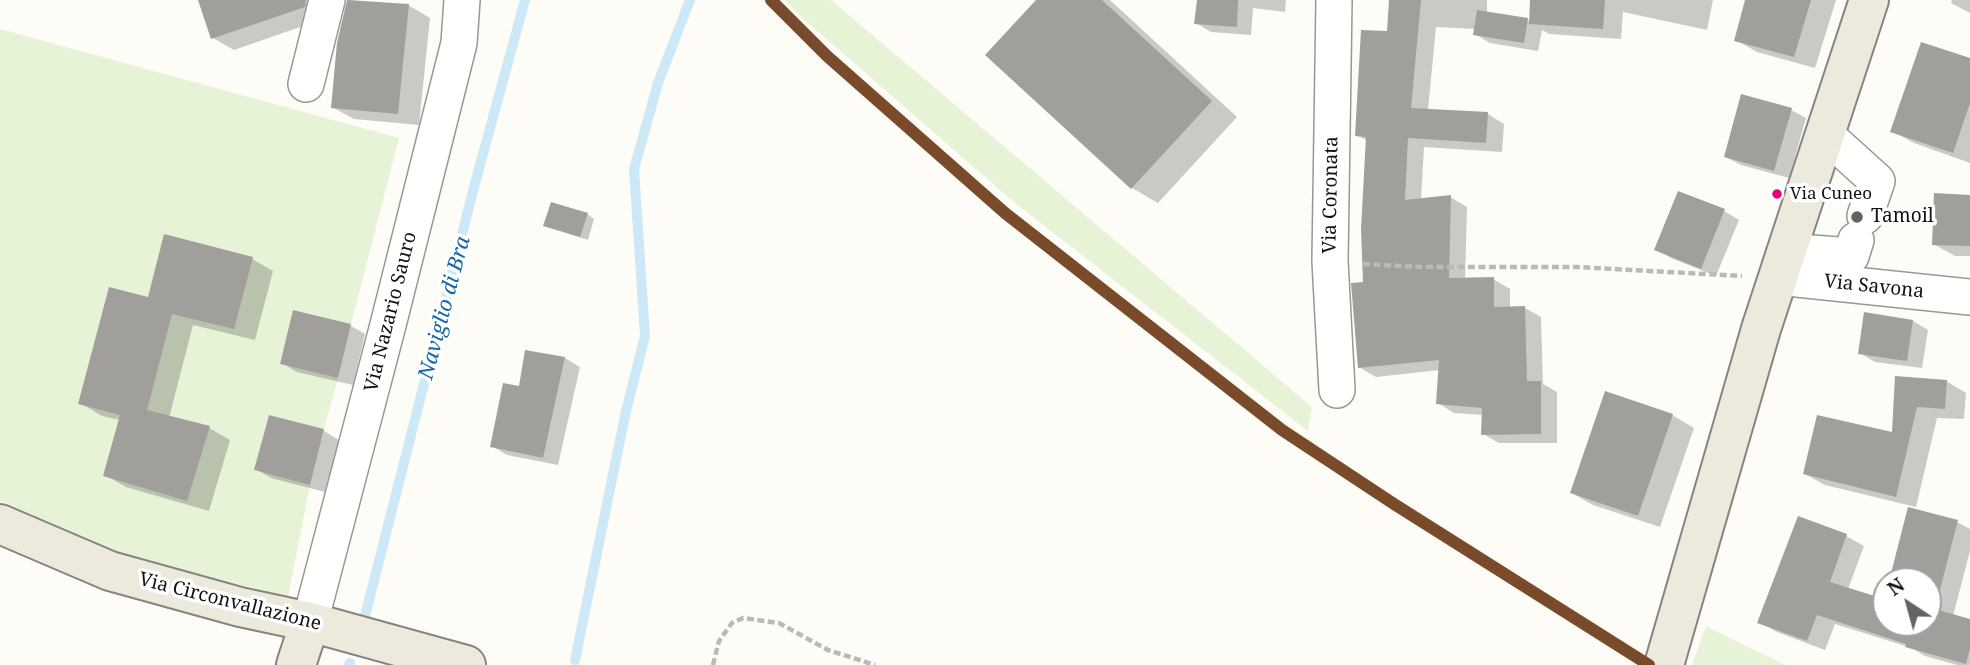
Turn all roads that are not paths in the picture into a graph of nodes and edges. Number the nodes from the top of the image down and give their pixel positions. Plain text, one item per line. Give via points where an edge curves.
1 (327, 0) edge
2 (462, 0) edge
3 (1334, 0) edge
4 (1869, 0) edge
5 (306, 84) dead end
6 (1825, 134) junction
7 (1782, 264) junction
8 (1970, 297) edge
9 (1338, 390) dead end
10 (0, 524) edge
11 (310, 622) junction
12 (296, 665) edge
13 (466, 665) edge
14 (1664, 665) edge

1 - 5 street
2 - 11 street, Via Nazario Sauro via 459,43
3 - 9 street, Via Coronata via 1329,261
4 - 6 main road
6 - 7 main road
6 - 7 street via 1877,181 1851,256
7 - 8 street, Via Savona
7 - 14 main road
10 - 11 main road, Via Circonvallazione via 110,571
11 - 12 main road
11 - 13 main road, Via Circonvallazione

